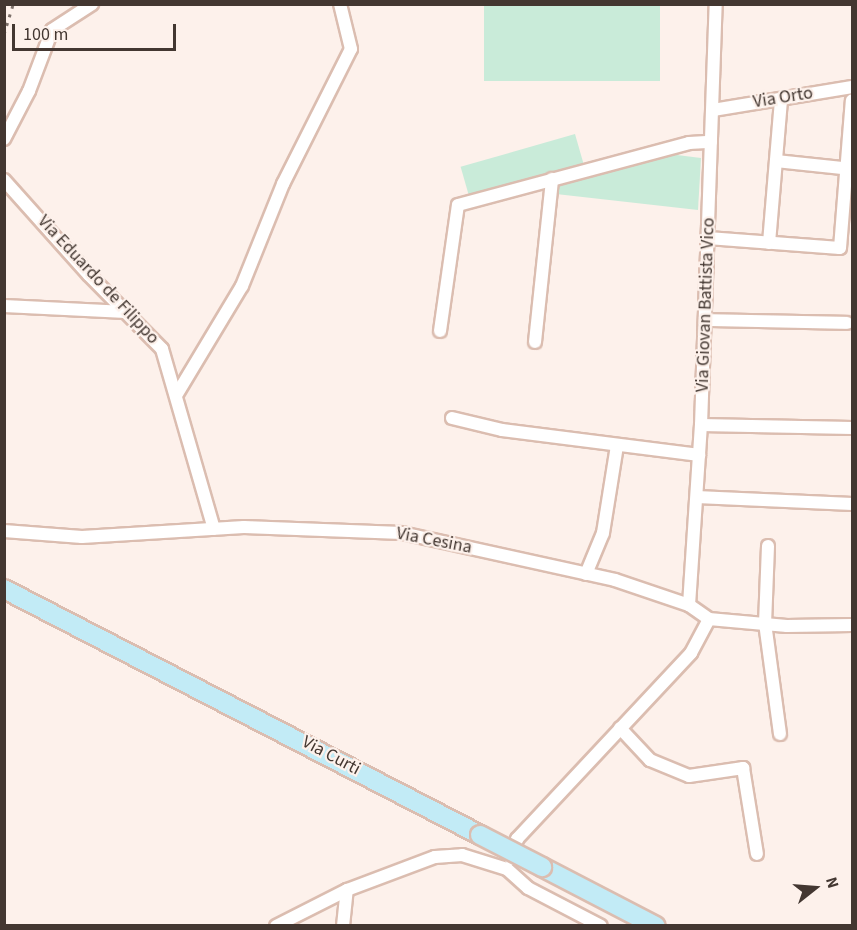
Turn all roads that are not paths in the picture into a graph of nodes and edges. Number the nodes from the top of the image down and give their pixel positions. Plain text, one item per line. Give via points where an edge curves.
1 (92, 4) edge
2 (340, 4) edge
3 (716, 4) edge
4 (852, 87) edge
5 (782, 99) junction
6 (852, 100) edge
7 (712, 110) junction
8 (4, 139) edge
9 (711, 142) junction
10 (776, 161) junction
11 (850, 168) edge
12 (552, 179) junction
13 (4, 180) edge
14 (708, 238) junction
15 (769, 243) junction
16 (4, 306) edge
17 (126, 312) junction
18 (705, 320) junction
19 (847, 323) dead end
20 (440, 331) dead end
21 (535, 342) dead end
22 (177, 394) junction
23 (452, 418) dead end
24 (701, 425) junction
25 (852, 428) edge
26 (617, 446) junction
27 (699, 454) junction
28 (697, 497) junction
29 (852, 504) edge
30 (214, 529) junction
31 (4, 531) edge
32 (26, 532) junction
33 (4, 538) edge
34 (768, 546) dead end
35 (586, 574) junction
36 (4, 589) edge
37 (689, 605) junction
38 (709, 619) junction
39 (765, 623) junction
40 (852, 625) edge
41 (620, 728) junction
42 (780, 734) dead end
43 (757, 854) dead end
44 (507, 869) junction
45 (347, 890) junction
46 (574, 911) junction
47 (276, 926) edge
48 (343, 926) edge
49 (572, 926) edge
50 (601, 926) edge
51 (656, 926) edge

1 - 8 street via 52,30 29,91
2 - 22 street via 351,49 283,184 242,286
3 - 7 street, Via Giovan Battista Vico
4 - 5 street, Via Orto
5 - 7 street, Via Orto
5 - 10 street
6 - 11 street
7 - 9 street, Via Giovan Battista Vico
9 - 12 street via 689,143
9 - 14 street, Via Giovan Battista Vico
10 - 11 street
10 - 15 street
11 - 15 street via 840,248
12 - 20 street via 458,205
12 - 21 street
13 - 17 street, Via Eduardo de Filippo
14 - 15 street
14 - 18 street, Via Giovan Battista Vico
16 - 17 street
17 - 22 street, Via Eduardo de Filippo via 162,349
18 - 19 street
18 - 24 street, Via Giovan Battista Vico
22 - 30 street, Via Eduardo de Filippo
23 - 26 street via 502,430
24 - 25 street
24 - 27 street, Via Giovan Battista Vico
26 - 27 street
26 - 35 street via 603,533
27 - 28 street, Via Giovan Battista Vico
28 - 29 street
28 - 37 street, Via Giovan Battista Vico
30 - 32 street, Via Cesina via 82,537
30 - 35 street, Via Cesina via 402,533
31 - 32 street
32 - 33 street, Via Cesina
34 - 39 street
35 - 37 street, Via Cesina
36 - 51 main road, Via Curti, bridge
37 - 38 street, Via Cesina
38 - 39 street
38 - 41 street via 691,653
39 - 40 street
39 - 42 street
41 - 43 street via 650,760 689,776 743,768
41 - 44 street via 518,839
44 - 45 street via 462,855 435,857
44 - 46 street via 528,888
45 - 47 street
45 - 48 street
46 - 49 street
46 - 50 street

